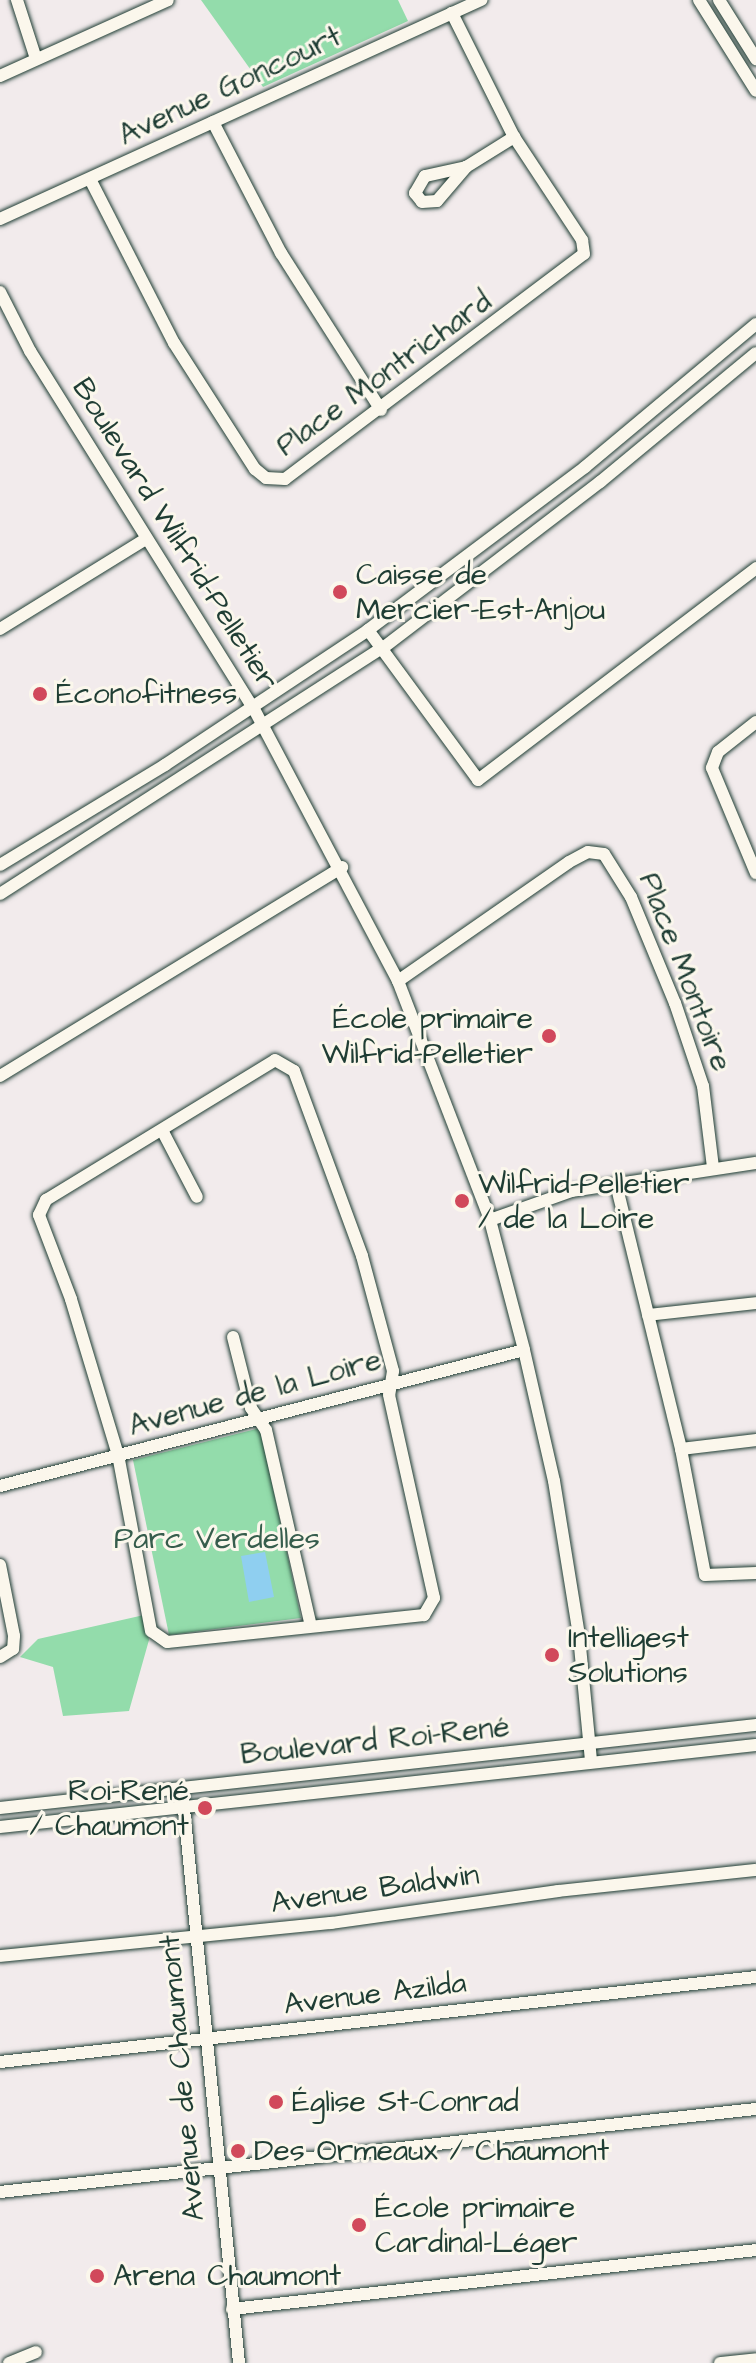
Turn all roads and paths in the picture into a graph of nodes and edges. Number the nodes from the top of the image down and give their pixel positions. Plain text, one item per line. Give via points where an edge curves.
1 (17, 0) edge
2 (168, 0) edge
3 (481, 0) edge
4 (699, 0) edge
5 (719, 0) edge
6 (452, 13) junction
7 (36, 59) junction
8 (756, 59) edge
9 (0, 76) edge
10 (756, 91) edge
11 (213, 122) junction
12 (514, 137) junction
13 (466, 167) dead end
14 (90, 179) junction
15 (0, 219) edge
16 (0, 292) edge
17 (756, 324) edge
18 (756, 353) edge
19 (381, 410) junction
20 (146, 539) junction
21 (756, 568) edge
22 (0, 629) edge
23 (368, 630) junction
24 (384, 647) junction
25 (254, 709) junction
26 (756, 722) edge
27 (265, 729) junction
28 (165, 765) junction
29 (177, 784) junction
30 (57, 831) junction
31 (71, 852) junction
32 (0, 865) edge
33 (342, 867) junction
34 (756, 873) edge
35 (0, 894) edge
36 (398, 981) junction
37 (0, 1076) edge
38 (163, 1132) junction
39 (756, 1163) edge
40 (713, 1168) junction
41 (616, 1184) junction
42 (197, 1197) dead end
43 (490, 1220) junction
44 (756, 1303) edge
45 (648, 1315) junction
46 (233, 1337) dead end
47 (524, 1350) junction
48 (390, 1384) junction
49 (258, 1419) junction
50 (756, 1440) edge
51 (681, 1449) junction
52 (118, 1455) junction
53 (0, 1486) edge
54 (0, 1565) edge
55 (756, 1573) edge
56 (311, 1626) junction
57 (0, 1657) edge
58 (756, 1725) edge
59 (588, 1744) junction
60 (756, 1745) edge
61 (591, 1761) junction
62 (181, 1788) junction
63 (183, 1806) junction
64 (0, 1808) edge
65 (0, 1827) edge
66 (756, 1870) edge
67 (195, 1937) junction
68 (0, 1956) edge
69 (756, 1977) edge
70 (204, 2040) junction
71 (0, 2062) edge
72 (756, 2109) edge
73 (216, 2169) junction
74 (0, 2192) edge
75 (756, 2250) edge
76 (232, 2309) junction
77 (36, 2352) dead end
78 (756, 2359) edge
79 (9, 2363) edge
80 (239, 2363) edge
81 (720, 2363) edge

1 - 7 street
2 - 7 street
3 - 6 street, Avenue Goncourt
4 - 10 street
5 - 8 street
6 - 11 street, Avenue Goncourt
6 - 12 street, Place Montrichard
7 - 9 street
11 - 14 street, Avenue Goncourt
11 - 19 street via 281,253
12 - 13 street
12 - 19 street, Place Montrichard via 582,240 584,254
14 - 15 street, Avenue Goncourt
14 - 19 street, Place Montrichard via 174,343 255,469 266,478 285,479
16 - 20 street, Boulevard Wilfrid-Pelletier via 30,351
17 - 23 street via 585,467
18 - 24 street via 600,482
20 - 22 street
20 - 25 street, Boulevard Wilfrid-Pelletier
21 - 24 street via 478,780
23 - 24 street
23 - 25 street
24 - 27 street
25 - 27 street, Boulevard Wilfrid-Pelletier
25 - 28 street
26 - 34 street via 718,752 712,768
27 - 29 street
27 - 33 street, Boulevard Wilfrid-Pelletier
28 - 29 street
28 - 30 street
29 - 31 street
30 - 31 street
30 - 32 street
31 - 35 street
33 - 36 street, Boulevard Wilfrid-Pelletier
33 - 37 street
36 - 40 street, Place Montoire via 569,862 588,852 604,854 631,897 675,1003 703,1086
36 - 43 street, Boulevard Wilfrid-Pelletier
38 - 42 street
38 - 48 street via 275,1060 294,1071 362,1256 393,1371
38 - 52 street via 46,1200 39,1215 71,1299
39 - 40 street
40 - 41 street
41 - 43 street via 572,1191
41 - 45 street
43 - 47 street, Boulevard Wilfrid-Pelletier
44 - 45 street
45 - 51 street
46 - 49 street
47 - 48 street, Avenue de la Loire
47 - 59 street, Boulevard Wilfrid-Pelletier via 554,1481 579,1636
48 - 49 street, Avenue de la Loire
48 - 56 street via 434,1598 431,1609 424,1615
49 - 52 street, Avenue de la Loire
49 - 56 street via 266,1430
50 - 51 street
51 - 55 street via 705,1575
52 - 53 street, Avenue de la Loire
52 - 56 street via 151,1631 158,1639
54 - 57 street via 14,1636 13,1649
58 - 59 street, Boulevard Roi-René
59 - 61 street, Boulevard Wilfrid-Pelletier
59 - 62 street, Boulevard Roi-René
60 - 61 street, Boulevard Roi-René
61 - 63 street, Boulevard Roi-René
62 - 63 street, Avenue de Chaumont
62 - 64 street, Boulevard Roi-René
63 - 65 street, Boulevard Roi-René
63 - 67 street, Avenue de Chaumont
66 - 67 street, Avenue Baldwin
67 - 68 street, Avenue Baldwin
67 - 70 street, Avenue de Chaumont
69 - 70 street, Avenue Azilda
70 - 71 street, Avenue Azilda
70 - 73 street, Avenue de Chaumont
72 - 73 street
73 - 74 street
73 - 76 street, Avenue de Chaumont
75 - 76 street
76 - 80 street, Avenue de Chaumont
77 - 79 street
78 - 81 street

